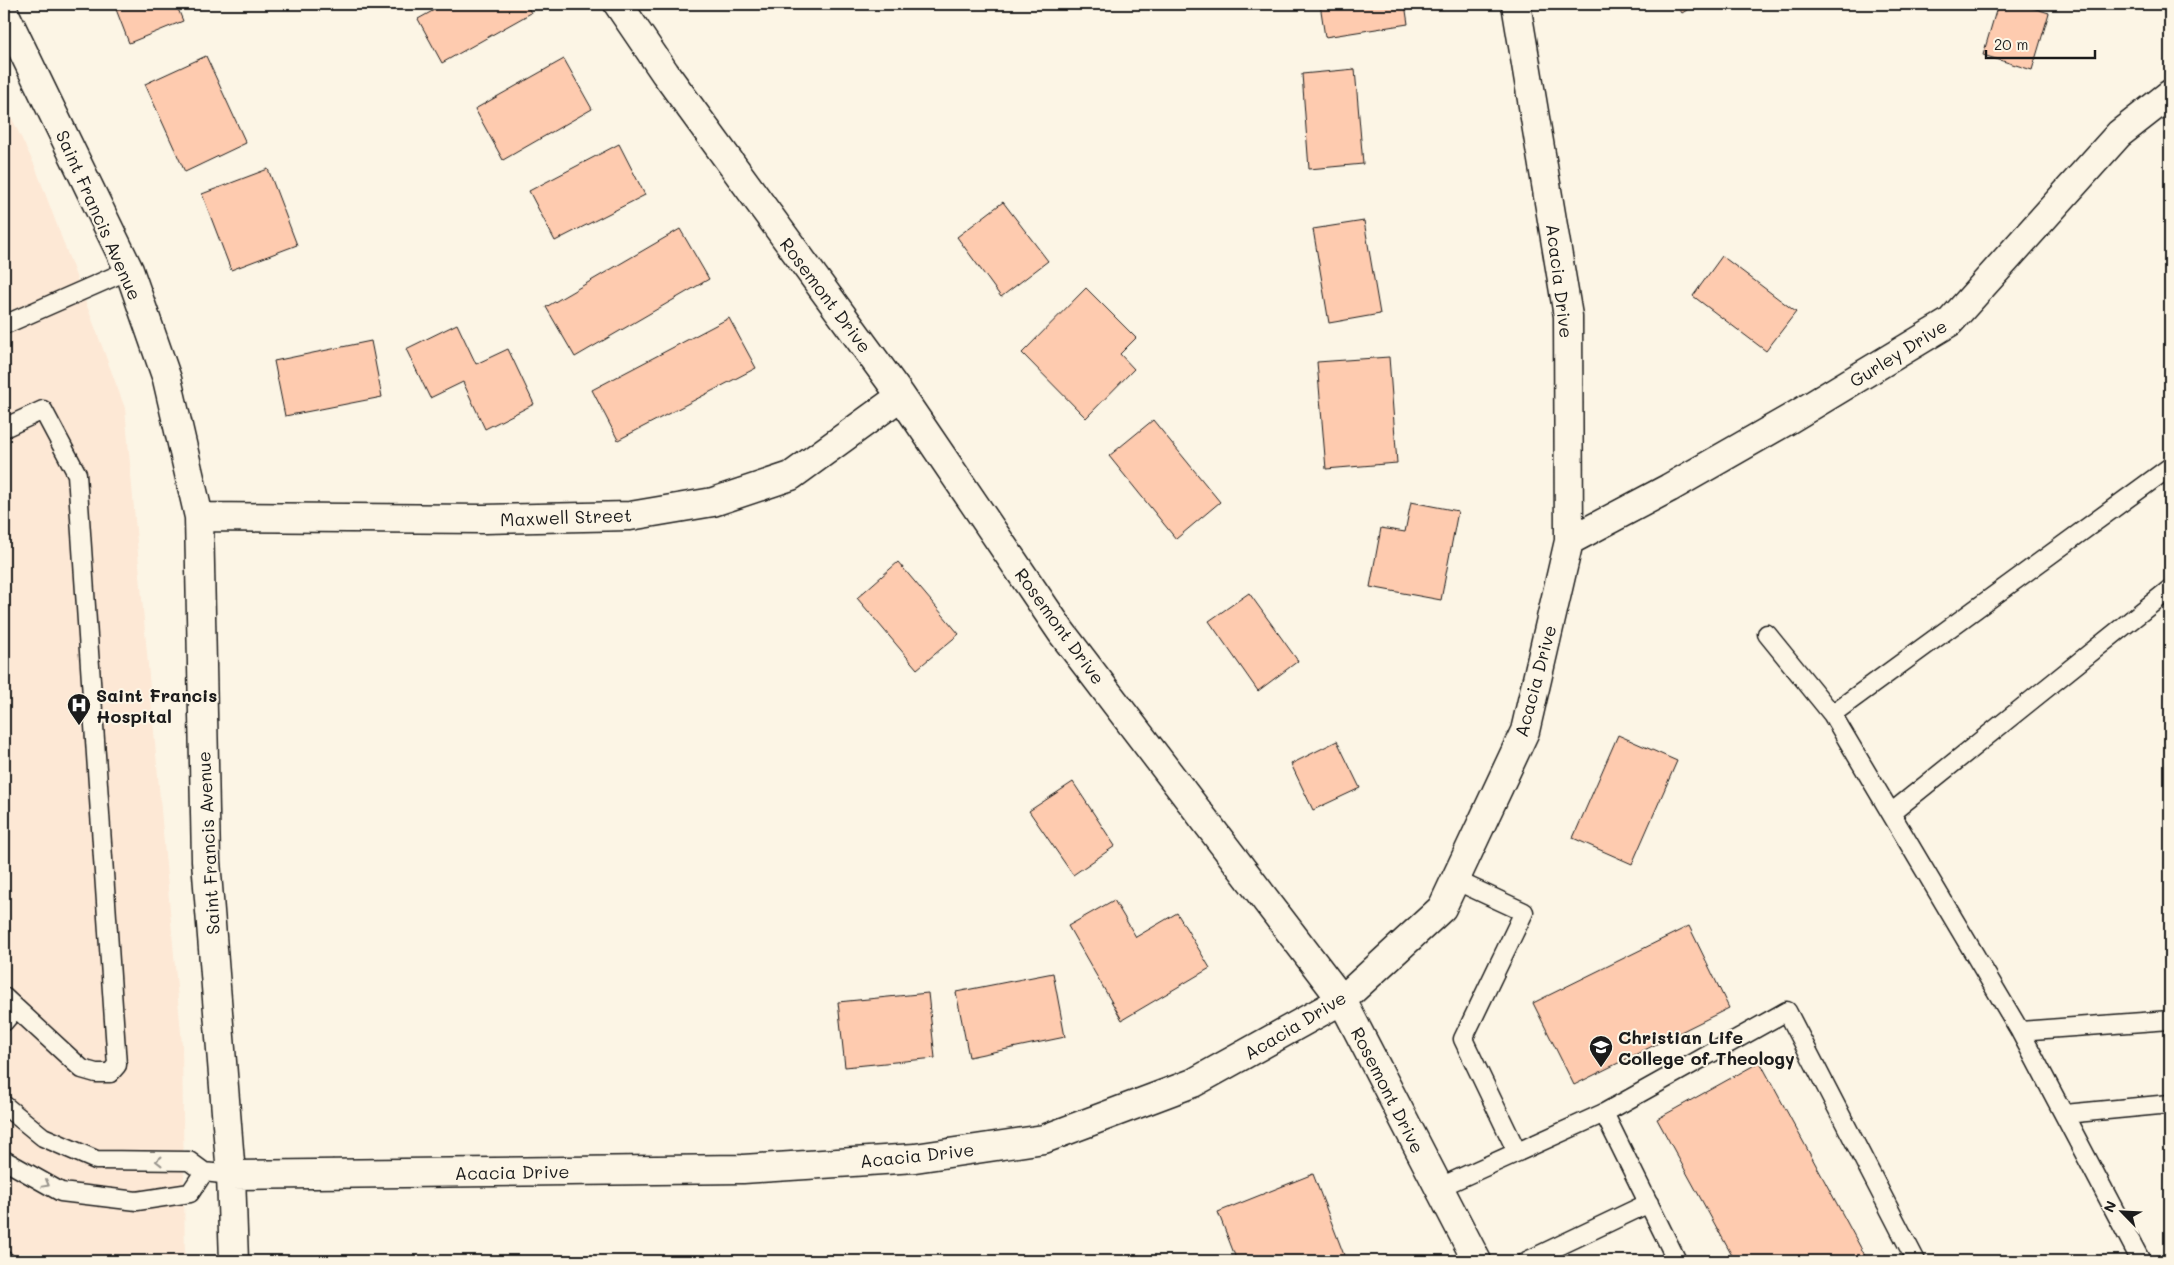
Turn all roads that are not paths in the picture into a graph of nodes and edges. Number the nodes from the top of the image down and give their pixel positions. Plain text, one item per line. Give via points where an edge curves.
1 (618, 4) edge
2 (1516, 4) edge
3 (4, 12) edge
4 (2170, 94) edge
5 (129, 270) junction
6 (4, 325) edge
7 (901, 396) junction
8 (4, 428) edge
9 (2170, 467) edge
10 (199, 517) junction
11 (1569, 540) junction
12 (2170, 589) edge
13 (1768, 634) dead end
14 (1832, 714) junction
15 (1891, 813) junction
16 (1455, 880) junction
17 (1342, 1000) junction
18 (8, 1010) edge
19 (2170, 1020) edge
20 (2020, 1031) junction
21 (2170, 1104) edge
22 (4, 1105) edge
23 (1604, 1113) junction
24 (2064, 1114) junction
25 (1517, 1152) junction
26 (4, 1160) edge
27 (204, 1172) junction
28 (231, 1176) junction
29 (1438, 1188) junction
30 (1649, 1202) junction
31 (234, 1261) edge
32 (1477, 1261) edge
33 (1527, 1261) edge
34 (1677, 1261) edge
35 (1916, 1261) edge
36 (2141, 1261) edge

1 - 7 street, Rosemont Drive via 665,74
2 - 11 street, Acacia Drive via 1568,316
3 - 5 street, Saint Francis Avenue
4 - 11 street, Gurley Drive via 2119,134 1950,322 1788,420
5 - 6 lane
5 - 10 street, Saint Francis Avenue via 167,380
7 - 10 street, Maxwell Street via 792,476 713,502 630,516 485,520
7 - 17 street, Rosemont Drive via 1062,633
8 - 18 lane via 42,410 77,474 117,1066 110,1073 82,1069
9 - 14 lane
10 - 28 street, Saint Francis Avenue via 206,861
11 - 16 street, Acacia Drive via 1525,731
12 - 15 lane
13 - 14 lane
14 - 15 lane
15 - 20 lane
16 - 17 street, Acacia Drive via 1442,908
16 - 25 lane via 1524,912 1463,1039
17 - 28 street, Acacia Drive via 1193,1083 1044,1139 915,1158 743,1169
17 - 29 street, Rosemont Drive
19 - 20 lane
20 - 24 lane
21 - 24 lane
27 -> 22 lane via 189,1161 96,1160 43,1138
23 - 25 lane
23 - 30 lane
23 - 35 lane via 1787,1011
24 - 36 lane
25 - 29 lane
26 -> 27 lane via 61,1192 137,1200 190,1193
27 - 28 lane
28 - 31 street, Saint Francis Avenue
29 - 32 street, Rosemont Drive
30 - 33 lane
30 - 34 lane

